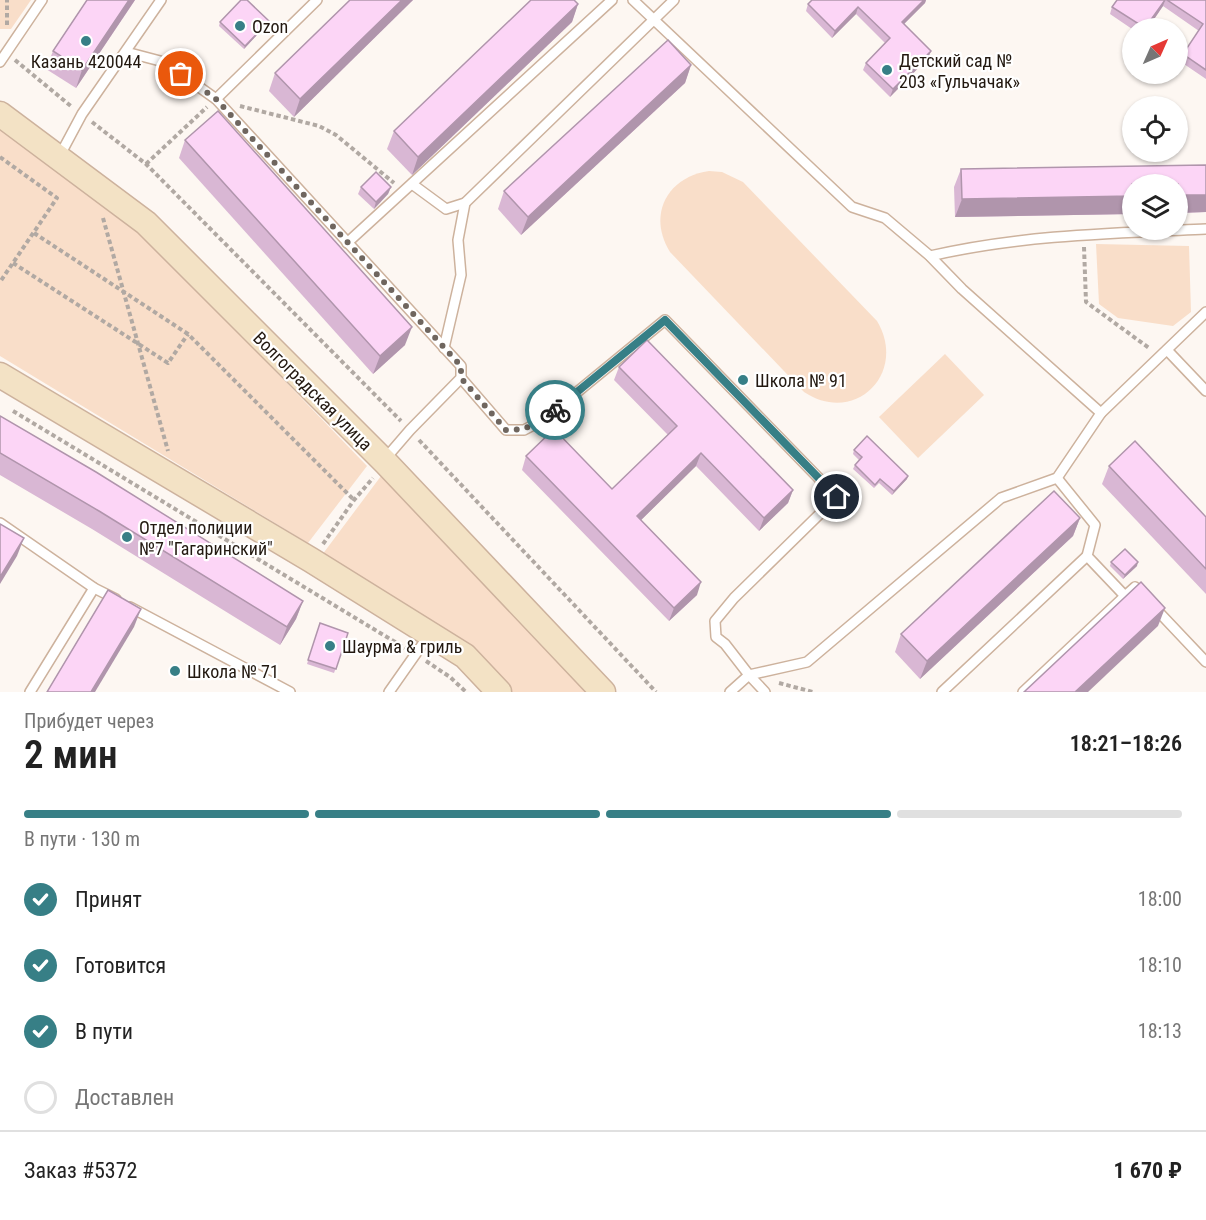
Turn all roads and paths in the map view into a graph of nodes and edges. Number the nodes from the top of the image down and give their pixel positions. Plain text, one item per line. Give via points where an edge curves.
1 (42, 0) edge
2 (161, 0) edge
3 (317, 0) edge
4 (612, 0) edge
5 (633, 0) edge
6 (674, 0) edge
7 (654, 20) junction
8 (126, 52) junction
9 (6, 53) junction
10 (0, 62) edge
11 (216, 99) junction
12 (0, 114) edge
13 (81, 114) junction
14 (0, 157) edge
15 (59, 157) junction
16 (146, 164) junction
17 (410, 186) junction
18 (465, 203) junction
19 (100, 208) dead end
20 (1206, 229) edge
21 (34, 233) junction
22 (1084, 234) junction
23 (347, 243) junction
24 (930, 256) junction
25 (13, 263) junction
26 (0, 282) edge
27 (123, 291) junction
28 (1206, 312) edge
29 (188, 334) junction
30 (138, 344) junction
31 (444, 348) junction
32 (1167, 350) junction
33 (0, 375) edge
34 (461, 378) junction
35 (1206, 391) edge
36 (10, 409) dead end
37 (1101, 413) junction
38 (410, 430) junction
39 (170, 457) dead end
40 (384, 462) junction
41 (1057, 478) junction
42 (354, 500) junction
43 (0, 523) edge
44 (1087, 556) junction
45 (311, 560) junction
46 (299, 583) junction
47 (94, 588) junction
48 (1125, 596) junction
49 (430, 634) junction
50 (417, 655) junction
51 (1206, 662) edge
52 (748, 675) junction
53 (30, 692) edge
54 (290, 692) edge
55 (389, 692) edge
56 (466, 692) edge
57 (499, 692) edge
58 (603, 692) edge
59 (656, 692) edge
60 (730, 692) edge
61 (765, 692) edge
62 (942, 692) edge
63 (1023, 692) edge

1 - 9 lane
2 - 8 lane
3 - 11 lane
4 - 17 lane
5 - 7 lane
6 - 7 lane
7 - 18 lane
7 - 24 lane via 852,207 885,218
8 - 11 lane via 164,62
8 - 13 lane
9 - 10 lane
9 - 13 path
11 - 16 path
11 - 17 path via 319,126 336,135 396,184
11 - 23 lane
12 - 15 main road, Волгоградская улица
13 - 15 lane
13 - 16 path
14 - 21 path via 57,198
15 - 40 main road, Волгоградская улица via 146,223
16 - 38 path
17 - 18 lane via 446,210
17 - 23 lane
18 - 31 lane via 458,240 461,275
19 - 27 path
20 - 22 lane
21 - 25 path
21 - 27 path
22 - 24 lane
22 - 32 path via 1086,302 1152,350
23 - 31 lane
24 - 37 lane
25 - 26 path
25 - 30 path
27 - 29 path
27 - 30 path
28 - 32 lane
29 - 30 path via 168,363
29 - 42 path
30 - 39 path
31 - 34 lane via 461,366
32 - 35 lane
32 - 37 lane
33 - 45 main road
34 - 38 lane
34 - 52 lane via 506,430 524,430 543,420 665,320 837,497 715,621 716,637
36 - 46 path
37 - 41 lane
38 - 40 lane
38 - 59 path
40 - 42 path
40 - 58 main road, Волгоградская улица
41 - 44 lane via 1095,525
41 - 52 lane via 1001,498 807,662
42 - 45 path
43 - 47 lane
44 - 48 lane
44 - 62 lane
45 - 46 path
45 - 49 main road
46 - 50 path
47 - 53 lane
47 - 54 lane
48 - 51 lane via 1135,587
48 - 63 lane
49 - 50 lane
49 - 57 main road via 465,656
50 - 55 lane
50 - 56 path
52 - 60 lane
52 - 61 lane

